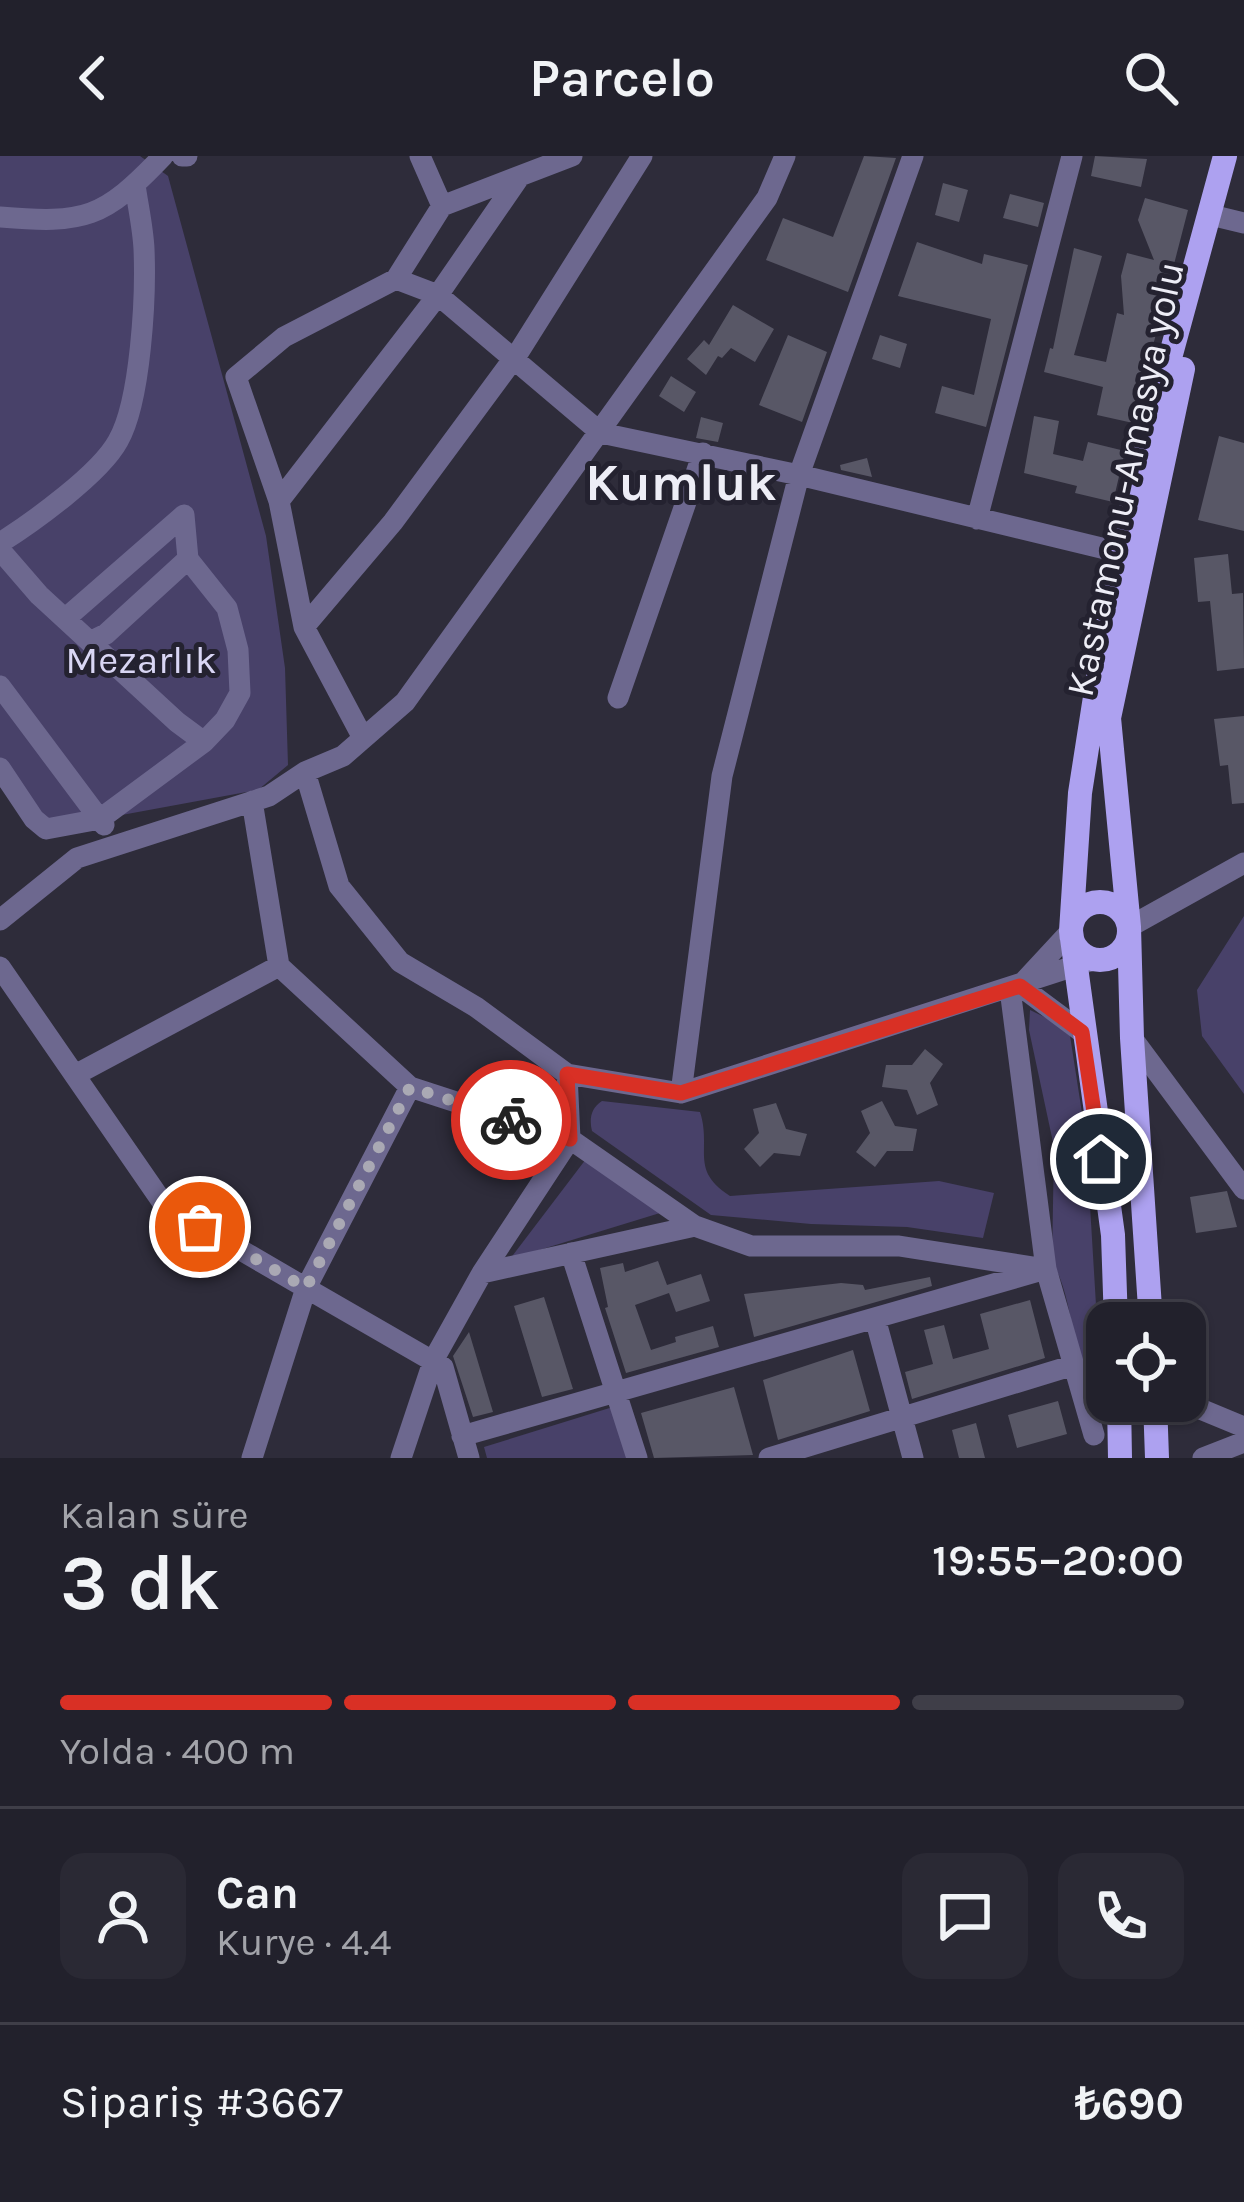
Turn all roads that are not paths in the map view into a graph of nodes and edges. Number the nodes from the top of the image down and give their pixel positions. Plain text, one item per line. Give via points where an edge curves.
1 (420, 156) edge
2 (572, 156) edge
3 (642, 156) edge
4 (785, 156) edge
5 (913, 156) edge
6 (1072, 156) edge
7 (1225, 156) edge
8 (1236, 156) edge
9 (147, 166) edge
10 (520, 176) junction
11 (442, 206) junction
12 (0, 217) edge
13 (1232, 220) edge
14 (396, 279) junction
15 (438, 296) junction
16 (512, 360) junction
17 (601, 433) junction
18 (703, 453) junction
19 (799, 475) junction
20 (279, 500) junction
21 (977, 519) junction
22 (0, 547) edge
23 (1122, 553) junction
24 (188, 559) junction
25 (66, 618) junction
26 (304, 627) junction
27 (92, 641) junction
28 (0, 686) edge
29 (618, 698) dead end
30 (363, 738) junction
31 (204, 742) junction
32 (0, 768) edge
33 (305, 772) junction
34 (261, 798) junction
35 (100, 819) junction
36 (118, 844) junction
37 (1244, 863) edge
38 (0, 920) edge
39 (1129, 927) junction
40 (1071, 931) junction
41 (1085, 963) junction
42 (279, 966) junction
43 (0, 967) edge
44 (1015, 988) junction
45 (1082, 1032) junction
46 (1132, 1038) junction
47 (567, 1074) junction
48 (75, 1075) junction
49 (410, 1087) junction
50 (681, 1093) junction
51 (570, 1139) junction
52 (1244, 1189) edge
53 (695, 1226) junction
54 (571, 1253) junction
55 (1046, 1269) junction
56 (482, 1273) junction
57 (306, 1288) junction
58 (1115, 1302) edge
59 (1150, 1302) edge
60 (875, 1318) junction
61 (434, 1359) junction
62 (1074, 1365) junction
63 (616, 1392) junction
64 (1206, 1412) edge
65 (901, 1415) junction
66 (1119, 1422) edge
67 (1156, 1422) edge
68 (1244, 1427) edge
69 (1094, 1436) dead end
70 (1244, 1442) edge
71 (466, 1447) edge
72 (252, 1458) edge
73 (401, 1458) edge
74 (637, 1458) edge
75 (769, 1458) edge
76 (913, 1458) edge
77 (1120, 1458) edge
78 (1157, 1458) edge
79 (1203, 1458) edge

1 - 11 street
2 - 10 street
3 - 16 street
4 - 17 street via 767,198
5 - 19 street
6 - 21 street
7 - 23 main road, Kastamonu-Amasya yolu
8 - 13 main road, Kastamonu-Amasya yolu
9 - 12 street via 87,217
9 - 22 street via 133,400 118,442
10 - 11 street
10 - 15 street
11 - 14 street
13 - 39 main road, Kastamonu-Amasya yolu via 1178,391 1109,718
14 - 15 street
14 - 20 street via 284,337 236,377
15 - 16 street
15 - 20 street
16 - 17 street
16 - 26 street
17 - 18 street
17 - 30 street via 405,702
18 - 19 street
18 - 29 street
19 - 21 street
19 - 50 street via 722,776
20 - 26 street
21 - 23 street
22 - 25 street
23 - 40 main road, Kastamonu-Amasya yolu via 1080,793
24 - 25 street via 184,515
24 - 27 street
24 - 31 street via 227,608 238,650 240,693
25 - 27 street
26 - 30 street
27 - 31 street
28 - 35 street
30 - 33 street
31 - 35 street
32 - 35 street via 46,829
33 - 34 street
33 - 47 street via 339,886 400,962
34 - 36 street
34 - 42 street
35 - 36 street
36 - 38 street via 77,858
37 - 39 street
39 - 40 main road via 1120,909 1102,902 1084,906
39 - 41 main road via 1120,953
39 - 46 main road, Kastamonu-Amasya yolu
40 - 41 main road
40 - 44 street
41 - 44 street
41 - 45 main road
42 - 48 street
42 - 49 street
43 - 48 street
44 - 45 street
44 - 50 street
44 - 55 street
45 - 58 main road via 1113,1234
46 - 52 street
46 - 59 main road, Kastamonu-Amasya yolu
47 - 50 street
47 - 51 street
48 - 57 street via 165,1206
49 - 51 street
49 - 57 street
51 - 53 street
51 - 56 street
53 - 54 street
53 - 55 street via 751,1246 899,1246
54 - 56 street
54 - 63 street
55 - 60 street
55 - 62 street
56 - 61 street
57 - 61 street
57 - 72 street
60 - 63 street
60 - 65 street
61 - 71 street
61 - 73 street
62 - 65 street
62 - 69 street
63 - 71 street
63 - 74 street
64 - 68 street
65 - 75 street
65 - 76 street
66 - 77 main road
67 - 78 main road
70 - 79 street

